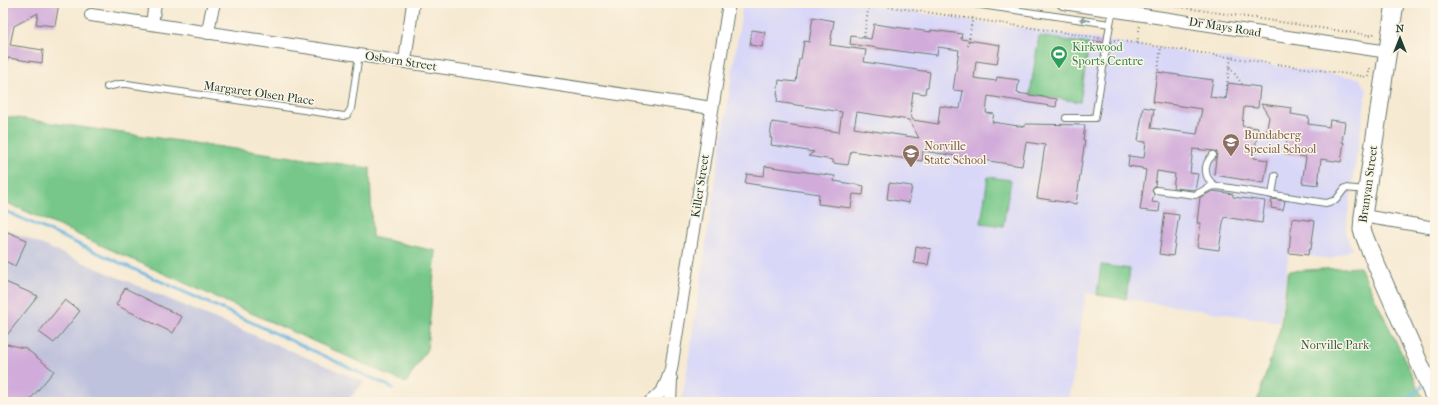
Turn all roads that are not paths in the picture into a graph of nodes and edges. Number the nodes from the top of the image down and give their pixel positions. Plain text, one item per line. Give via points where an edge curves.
1 (155, 3) edge
2 (214, 3) edge
3 (413, 3) edge
4 (728, 3) edge
5 (967, 3) edge
6 (1063, 3) edge
7 (1395, 3) edge
8 (1113, 7) edge
9 (91, 15) dead end
10 (152, 24) junction
11 (1110, 24) junction
12 (208, 33) junction
13 (1388, 52) junction
14 (359, 54) junction
15 (405, 61) junction
16 (106, 87) dead end
17 (712, 108) junction
18 (1066, 118) dead end
19 (1213, 155) dead end
20 (1276, 176) dead end
21 (1217, 186) junction
22 (1156, 190) dead end
23 (1366, 190) junction
24 (1272, 195) junction
25 (1362, 216) junction
26 (1435, 228) edge
27 (671, 369) junction
28 (1433, 394) edge
29 (650, 402) edge
30 (670, 402) edge

1 - 10 street
2 - 12 street
3 - 15 street
4 - 17 street, Killer Street
11 -> 5 lane
6 - 8 street, Dr Mays Road
7 - 13 street, Branyan Street
8 - 11 lane
8 - 13 street, Dr Mays Road
9 - 10 street, Osborn Street
10 - 12 street, Osborn Street
11 - 18 lane via 1095,118
12 - 14 street, Osborn Street
13 - 23 street, Branyan Street
14 - 15 street, Osborn Street
14 - 16 lane, Margaret Olsen Place via 350,109 344,116 127,84
15 - 17 street, Osborn Street
17 - 27 street, Killer Street
19 - 21 lane via 1206,165 1206,173 1209,181
20 - 24 lane
21 - 22 lane via 1195,195
21 - 24 lane
23 - 24 lane via 1345,188 1336,200 1329,203
23 - 25 street, Branyan Street
25 - 26 street
25 - 28 street, Branyan Street via 1365,238
27 - 29 street via 665,388
27 - 30 street

